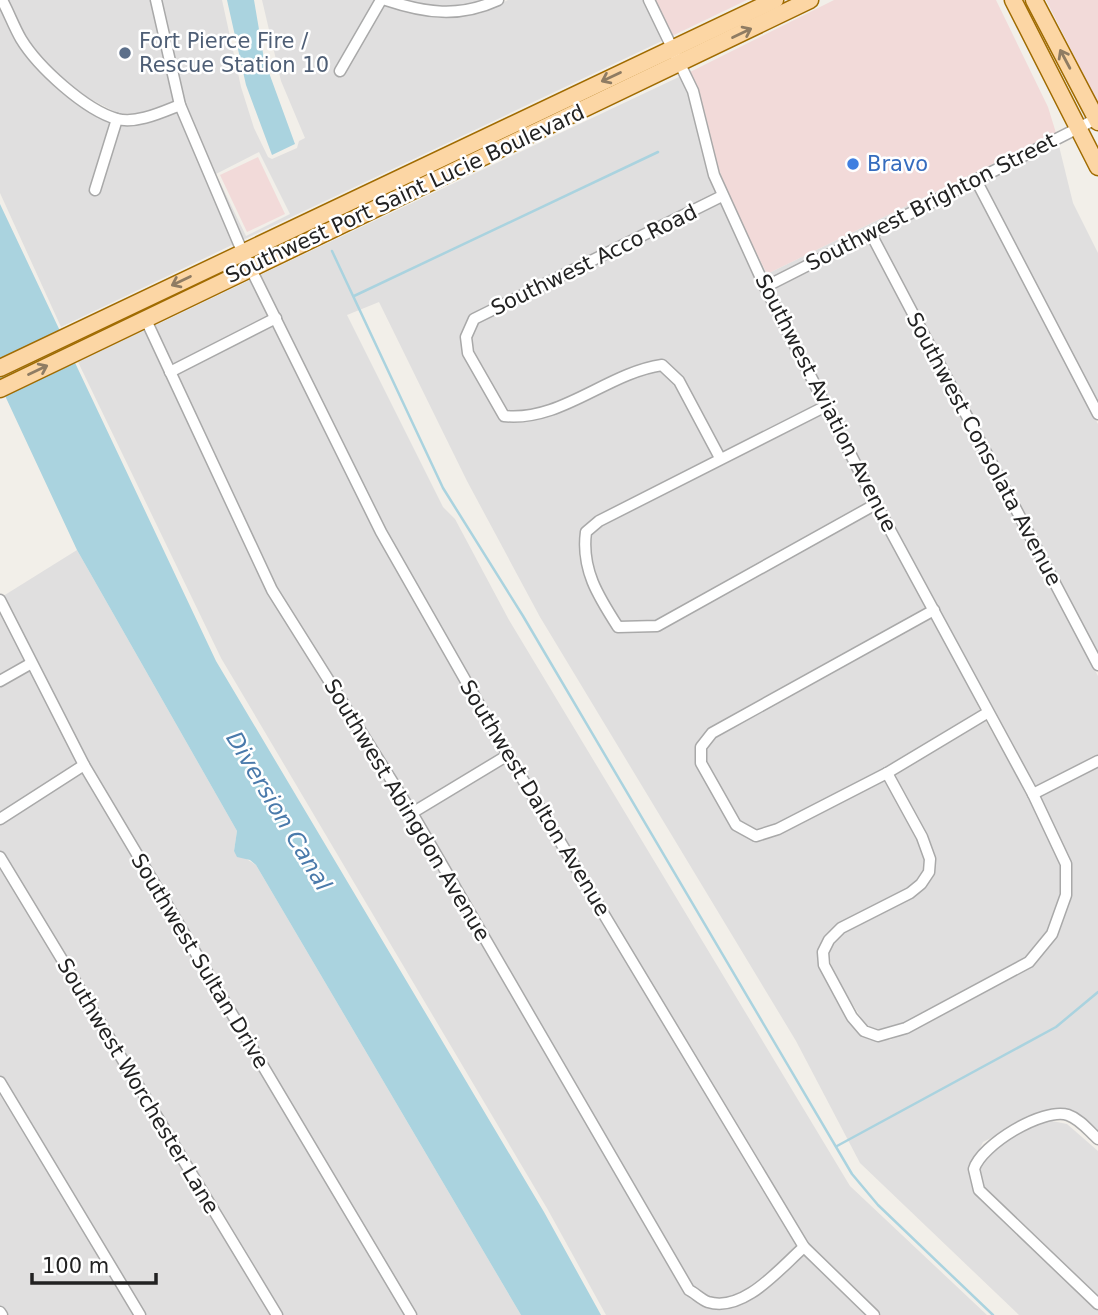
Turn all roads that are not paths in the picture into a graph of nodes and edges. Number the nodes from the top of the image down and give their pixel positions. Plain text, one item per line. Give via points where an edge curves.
1 (2, 0) edge
2 (156, 0) edge
3 (383, 0) edge
4 (498, 0) edge
5 (649, 0) edge
6 (775, 0) edge
7 (810, 0) edge
8 (1013, 0) edge
9 (1034, 0) edge
10 (673, 48) junction
11 (681, 63) junction
12 (340, 71) dead end
13 (180, 105) junction
14 (117, 119) junction
15 (1097, 119) edge
16 (1079, 127) junction
17 (1098, 167) edge
18 (976, 180) junction
19 (95, 190) dead end
20 (722, 196) junction
21 (871, 233) junction
22 (242, 251) junction
23 (251, 266) junction
24 (765, 287) junction
25 (276, 318) junction
26 (146, 320) junction
27 (0, 368) edge
28 (170, 372) junction
29 (0, 389) edge
30 (826, 406) junction
31 (1098, 414) edge
32 (720, 458) junction
33 (876, 504) junction
34 (0, 600) edge
35 (934, 610) junction
36 (30, 664) junction
37 (1098, 665) edge
38 (0, 681) edge
39 (987, 713) junction
40 (508, 755) junction
41 (1098, 761) edge
42 (84, 765) junction
43 (887, 773) junction
44 (1033, 794) junction
45 (412, 813) junction
46 (0, 819) edge
47 (0, 857) edge
48 (0, 1082) edge
49 (1098, 1139) edge
50 (804, 1247) junction
51 (1098, 1304) edge
52 (140, 1315) edge
53 (277, 1315) edge
54 (411, 1315) edge
55 (874, 1315) edge

1 - 14 street via 22,41 47,71 82,100
2 - 13 street, Southwest Dalton Avenue
3 - 4 street via 440,14 478,9
3 - 12 street
5 - 10 street, Southwest Aviation Avenue
6 - 10 main road, Southwest Port Saint Lucie Boulevard
11 -> 7 main road, Southwest Port Saint Lucie Boulevard
8 - 16 main road
15 -> 9 main road
10 - 11 street, Southwest Aviation Avenue
10 -> 22 main road, Southwest Port Saint Lucie Boulevard
11 - 20 street, Southwest Aviation Avenue via 701,115
11 - 23 main road, Southwest Port Saint Lucie Boulevard
13 - 14 street via 145,118
13 - 22 street, Southwest Dalton Avenue
14 - 19 street
15 - 16 street, Southwest Brighton Street
16 - 17 main road
16 - 18 street, Southwest Brighton Street
18 - 21 street, Southwest Brighton Street
18 - 31 street
20 - 24 street, Southwest Aviation Avenue
20 - 32 street, Southwest Acco Road via 474,319 466,337 468,353 504,416 522,418 552,410 641,368 662,365 679,381
21 - 24 street, Southwest Brighton Street
21 - 37 street, Southwest Consolata Avenue
22 - 23 street, Southwest Dalton Avenue
22 -> 27 main road, Southwest Port Saint Lucie Boulevard
23 - 25 street, Southwest Dalton Avenue
23 - 26 main road, Southwest Port Saint Lucie Boulevard
24 - 30 street, Southwest Aviation Avenue
25 - 28 street
25 - 40 street, Southwest Dalton Avenue via 381,532
26 - 28 street, Southwest Abingdon Avenue
29 -> 26 main road, Southwest Port Saint Lucie Boulevard
28 - 45 street, Southwest Abingdon Avenue via 272,590
30 - 32 street
30 - 33 street, Southwest Aviation Avenue
32 - 33 street via 586,532 583,554 598,596 618,627 657,626
33 - 35 street, Southwest Aviation Avenue
34 - 36 street, Southwest Sultan Drive
35 - 39 street, Southwest Aviation Avenue
35 - 43 street via 712,733 701,747 701,763 736,825 756,836
36 - 38 street
36 - 42 street, Southwest Sultan Drive
39 - 43 street
39 - 44 street, Southwest Aviation Avenue
40 - 45 street
40 - 50 street, Southwest Dalton Avenue
41 - 44 street
42 - 46 street
42 - 54 street, Southwest Sultan Drive
43 - 44 street, Southwest Aviation Avenue via 928,851 929,872 910,893 841,928 823,952 830,978 852,1017 871,1035 888,1035 966,998 1029,962 1052,934 1066,895 1066,864
45 - 50 street, Southwest Abingdon Avenue via 689,1290 708,1302 727,1303 750,1294
47 - 53 street, Southwest Worchester Lane
48 - 52 street
49 - 51 street via 1067,1115 1047,1115 985,1148 974,1169 979,1190
50 - 55 street, Southwest Dalton Avenue

